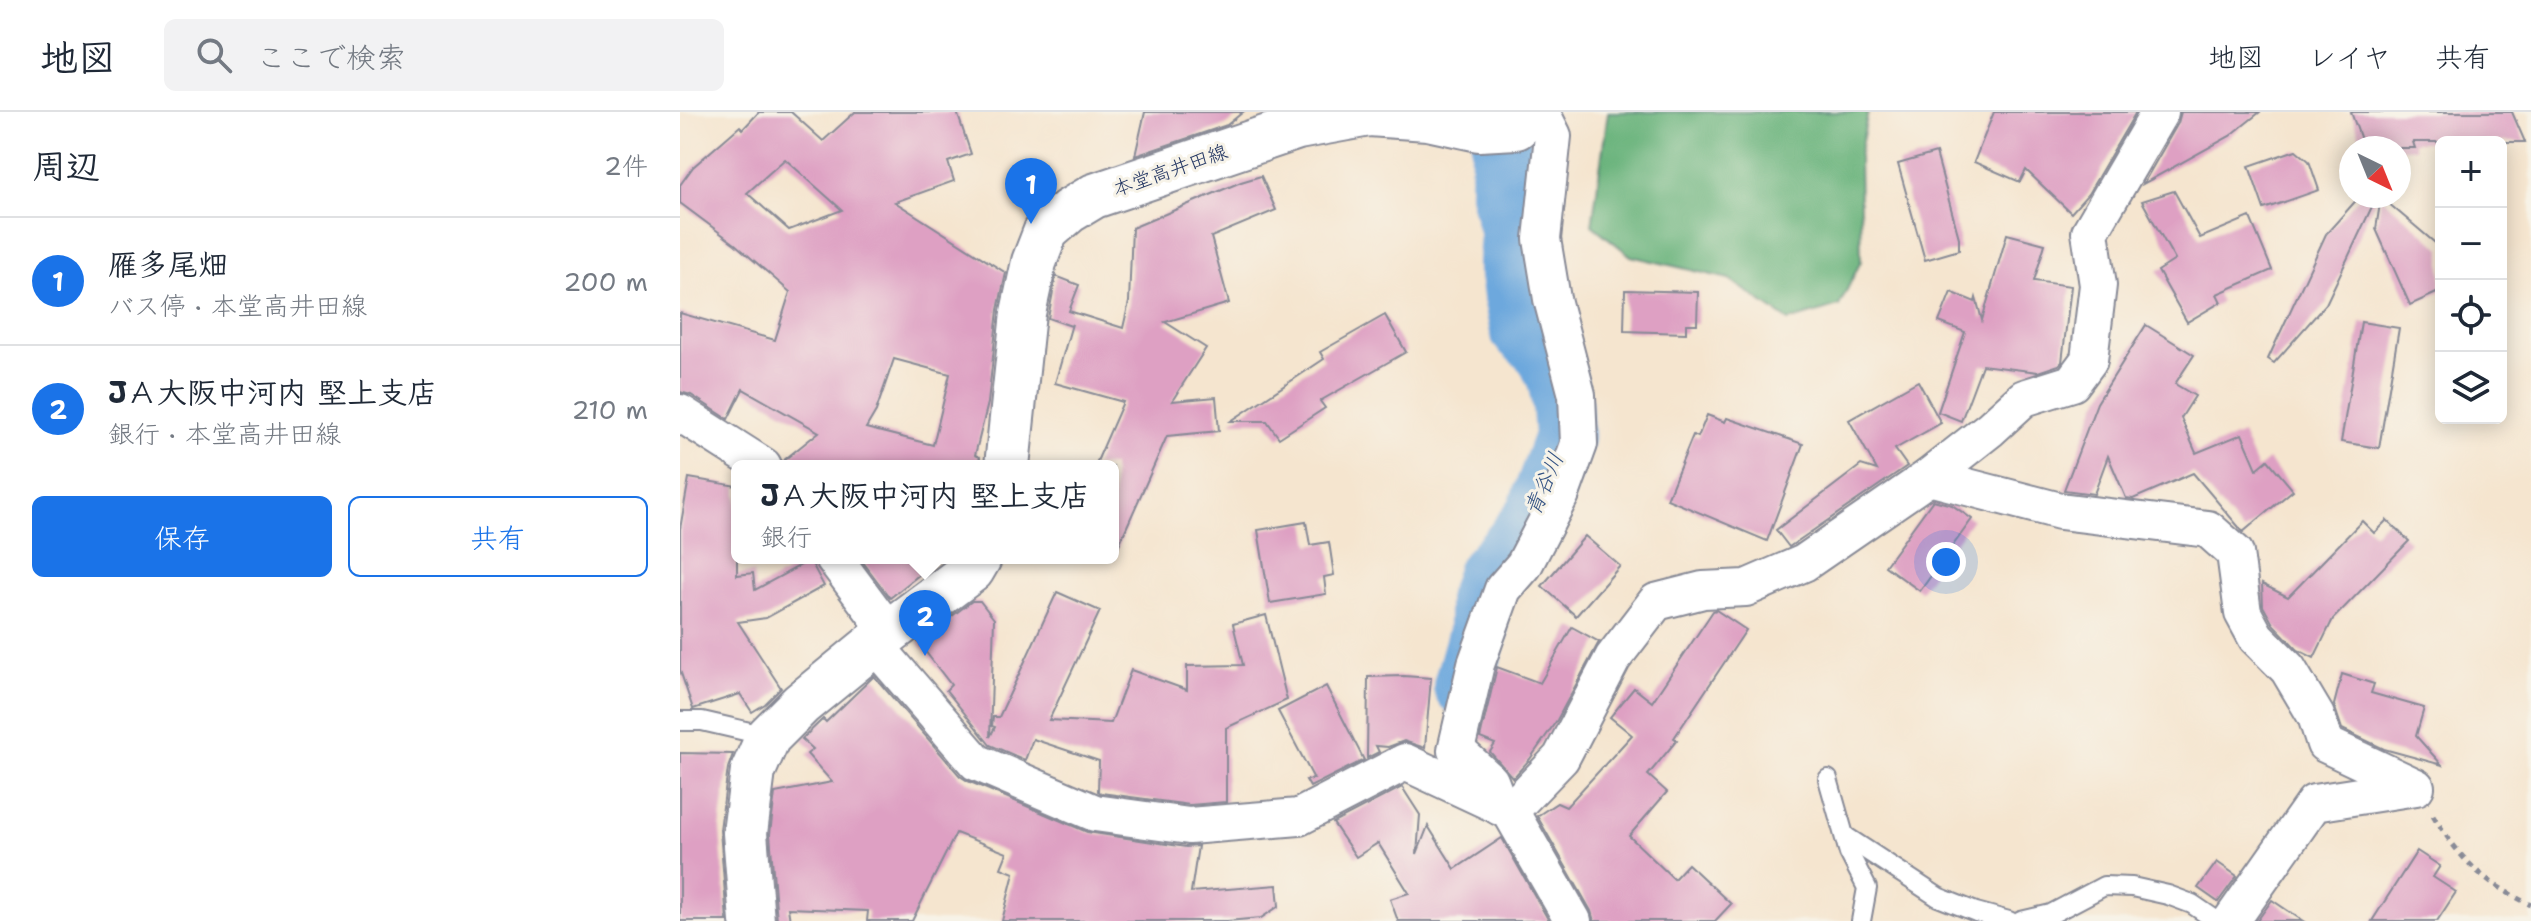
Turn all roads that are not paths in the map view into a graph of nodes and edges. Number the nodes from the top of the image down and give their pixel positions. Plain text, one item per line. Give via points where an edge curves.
1 (2160, 112) edge
2 (1517, 120) edge
3 (680, 413) edge
4 (754, 460) edge
5 (1008, 460) edge
6 (1929, 477) junction
7 (838, 564) edge
8 (976, 564) edge
9 (882, 638) junction
10 (680, 721) edge
11 (768, 737) junction
12 (1828, 779) dead end
13 (1505, 809) junction
14 (1845, 836) junction
15 (752, 921) edge
16 (1573, 921) edge
17 (1861, 921) edge
18 (2009, 921) edge
19 (2021, 921) edge
20 (2217, 921) edge
21 (2231, 921) edge

1 - 6 street via 2090,232 2098,285 2089,360 2072,383 2024,398
2 - 5 main road, 本堂高井田線 via 1369,114 1298,127 1094,196 1069,211 1046,231 1034,262 1023,313
2 - 13 street via 1553,136 1542,239 1577,395 1579,444 1561,494 1524,565 1503,589 1476,664 1456,750 1490,781
3 - 4 street
6 - 13 street via 1804,563 1746,588 1703,590 1656,602 1613,658 1561,758
6 - 21 street via 2060,511 2208,529 2235,553 2243,613 2256,637 2288,669 2316,716 2325,744 2416,787 2314,803
7 - 9 street
8 - 9 main road
9 - 11 main road
9 - 13 street via 976,762 1095,813 1189,826 1299,817 1405,762
10 - 11 lane
11 - 15 main road via 753,771 745,833
12 - 14 lane
13 - 16 street
14 - 17 lane via 1867,888
14 - 18 lane via 1938,897
19 - 20 lane via 2051,914 2104,886 2168,895

